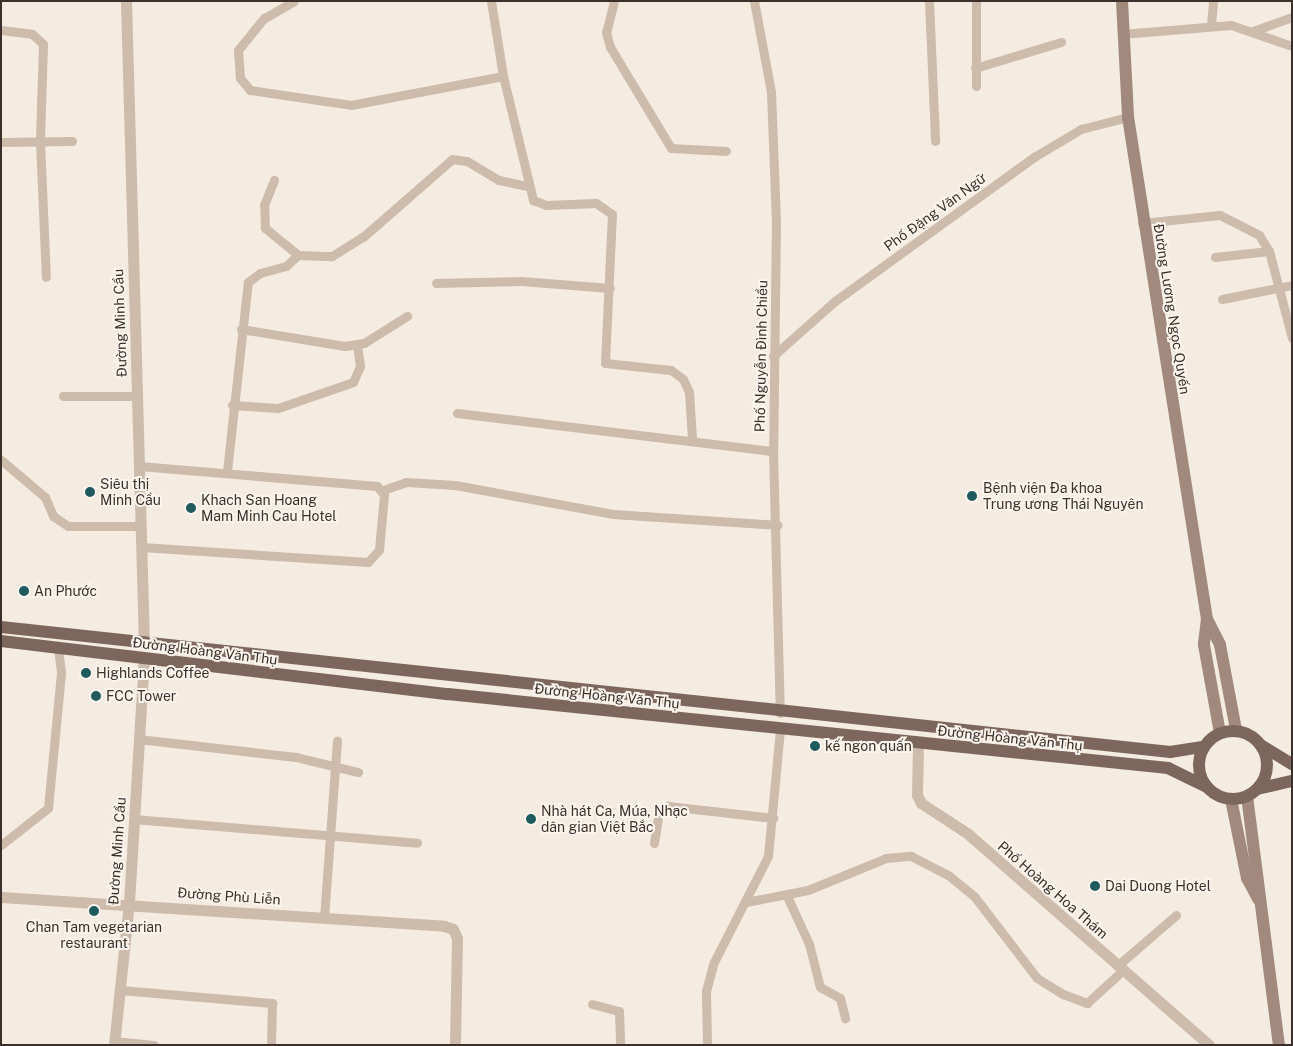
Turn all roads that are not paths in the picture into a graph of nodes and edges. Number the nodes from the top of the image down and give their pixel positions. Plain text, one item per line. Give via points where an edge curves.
1 (126, 1) edge
2 (294, 1) edge
3 (491, 1) edge
4 (614, 1) edge
5 (754, 1) edge
6 (928, 1) edge
7 (976, 1) edge
8 (1122, 1) edge
9 (1213, 1) edge
10 (1292, 18) edge
11 (1212, 25) junction
12 (1, 30) edge
13 (1253, 30) junction
14 (1122, 34) junction
15 (1061, 42) dead end
16 (1292, 46) edge
17 (976, 68) junction
18 (503, 76) junction
19 (976, 86) dead end
20 (1128, 117) junction
21 (72, 141) dead end
22 (934, 141) dead end
23 (1, 142) edge
24 (40, 142) junction
25 (726, 151) dead end
26 (274, 180) dead end
27 (527, 186) junction
28 (1142, 223) junction
29 (1269, 250) junction
30 (298, 255) junction
31 (1215, 257) dead end
32 (46, 278) dead end
33 (436, 283) dead end
34 (1292, 286) edge
35 (610, 288) junction
36 (1279, 288) junction
37 (1222, 299) dead end
38 (407, 316) dead end
39 (1289, 319) edge
40 (241, 329) junction
41 (1292, 338) edge
42 (357, 344) junction
43 (773, 356) junction
44 (63, 396) dead end
45 (137, 396) junction
46 (232, 405) junction
47 (457, 413) dead end
48 (692, 438) junction
49 (773, 451) junction
50 (1, 460) edge
51 (139, 466) junction
52 (227, 472) junction
53 (383, 490) junction
54 (778, 525) junction
55 (141, 526) junction
56 (141, 548) junction
57 (1207, 619) junction
58 (1, 627) edge
59 (1, 641) edge
60 (144, 644) junction
61 (58, 648) junction
62 (144, 659) junction
63 (451, 677) junction
64 (448, 694) junction
65 (780, 713) junction
66 (780, 729) junction
67 (1236, 730) junction
68 (1220, 733) junction
69 (990, 734) junction
70 (138, 739) junction
71 (337, 740) dead end
72 (918, 744) junction
73 (1261, 745) junction
74 (1203, 747) junction
75 (989, 751) junction
76 (1292, 764) edge
77 (334, 769) junction
78 (358, 772) dead end
79 (1292, 781) edge
80 (1207, 787) junction
81 (1252, 793) junction
82 (1231, 799) junction
83 (773, 818) junction
84 (134, 819) junction
85 (327, 837) junction
86 (417, 843) dead end
87 (654, 843) dead end
88 (1, 845) edge
89 (786, 894) junction
90 (1, 897) edge
91 (1258, 900) junction
92 (746, 902) junction
93 (129, 903) junction
94 (1176, 915) dead end
95 (324, 918) junction
96 (1119, 968) junction
97 (120, 990) junction
98 (592, 1004) dead end
99 (845, 1018) dead end
100 (114, 1043) edge
101 (154, 1045) edge
102 (271, 1045) edge
103 (455, 1045) edge
104 (620, 1045) edge
105 (708, 1045) edge
106 (1209, 1045) edge
107 (1279, 1045) edge

1 - 45 street, Đường Minh Cầu
2 - 18 street via 264,18 238,50 240,78 250,90 351,105
3 - 18 street
4 - 25 street via 606,32 610,47 671,148
5 - 43 street, Phố Nguyễn Đình Chiểu via 771,92 776,221
6 - 22 street
7 - 17 street
8 - 14 main road, Đường Lương Ngọc Quyến
9 - 11 street
10 - 13 street
11 - 13 street
11 - 14 street
12 - 24 street via 32,34 43,44
13 - 16 street
14 - 20 main road, Đường Lương Ngọc Quyến
15 - 17 street
17 - 19 street
18 - 27 street
20 - 28 main road, Đường Lương Ngọc Quyến
20 - 43 street, Phố Đặng Văn Ngữ via 1081,129 1034,157 835,301
21 - 24 street
23 - 24 street
24 - 32 street
26 - 30 street via 264,205 265,228
27 - 30 street via 499,180 467,162 452,159 363,237 332,256
27 - 35 street via 539,204 596,203 608,208 615,222
28 - 29 street via 1202,215 1229,216 1259,235
28 - 57 main road, Đường Lương Ngọc Quyến
29 - 31 street
29 - 36 street
30 - 40 street via 286,266 260,273 248,282
33 - 35 street via 521,281
34 - 36 street
35 - 48 street via 605,363 671,370 683,379 689,392
36 - 37 street
36 - 39 street
38 - 42 street via 379,335
39 - 41 street
40 - 42 street
40 - 46 street
42 - 46 street via 360,366 353,382 278,408
43 - 49 street, Phố Nguyễn Đình Chiểu
44 - 45 street
45 - 51 street, Đường Minh Cầu
46 - 52 street
47 - 48 street
48 - 49 street
49 - 54 street, Phố Nguyễn Đình Chiểu
50 - 55 street via 45,497 53,516 68,526
51 - 52 street
51 - 55 street, Đường Minh Cầu
52 - 53 street
53 - 54 street via 406,482 455,485 613,514
53 - 56 street via 379,550 368,562
54 - 65 street, Phố Nguyễn Đình Chiểu
55 - 56 street, Đường Minh Cầu
56 - 60 street, Đường Minh Cầu
57 - 67 main road, Đường Lương Ngọc Quyến via 1220,645
57 - 68 main road, Đường Lương Ngọc Quyến via 1204,645
58 - 60 main road, Đường Hoàng Văn Thụ
59 - 61 main road, Đường Hoàng Văn Thụ
60 - 62 main road
60 - 63 main road, Đường Hoàng Văn Thụ
61 - 62 main road, Đường Hoàng Văn Thụ
61 - 88 street via 61,672 48,808
62 - 64 main road, Đường Hoàng Văn Thụ
62 - 70 street, Đường Minh Cầu
63 - 64 main road
63 - 65 main road, Đường Hoàng Văn Thụ
64 - 66 main road, Đường Hoàng Văn Thụ
65 - 66 main road
65 - 69 main road, Đường Hoàng Văn Thụ
66 - 72 main road, Đường Hoàng Văn Thụ
66 - 83 street
67 - 68 main road
67 - 73 main road
68 - 74 main road
69 - 74 main road, Đường Hoàng Văn Thụ via 1170,752
69 - 75 main road
70 - 77 street via 296,757
70 - 84 street, Đường Minh Cầu
71 - 77 street
72 - 75 main road, Đường Hoàng Văn Thụ
72 - 96 street, Phố Hoàng Hoa Thám via 916,795 921,804 967,834
73 - 76 main road
73 - 81 main road via 1267,768
74 - 80 main road via 1198,768
75 - 80 main road, Đường Hoàng Văn Thụ via 1168,768
77 - 78 street
77 - 85 street
79 - 81 main road
80 - 82 main road
81 - 82 main road
81 - 91 main road via 1261,877
82 - 91 main road via 1247,878
83 - 87 street via 668,806 659,812
83 - 92 street via 768,856
84 - 85 street
84 - 93 street, Đường Minh Cầu
85 - 86 street
85 - 95 street
89 - 92 street
89 - 96 street via 808,890 886,858 911,856 948,875 974,896 1037,978 1062,994 1087,1003
89 - 99 street via 809,944 820,987 840,998
90 - 93 street, Đường Phù Liễn
91 - 107 main road
92 - 105 street via 714,962 708,984
93 - 95 street, Đường Phù Liễn
93 - 97 street, Đường Minh Cầu
94 - 96 street
95 - 103 street, Đường Phù Liễn via 453,929
96 - 106 street, Phố Hoàng Hoa Thám
97 - 100 street, Đường Minh Cầu
97 - 102 street via 272,1003
98 - 104 street via 619,1011
100 - 101 street

